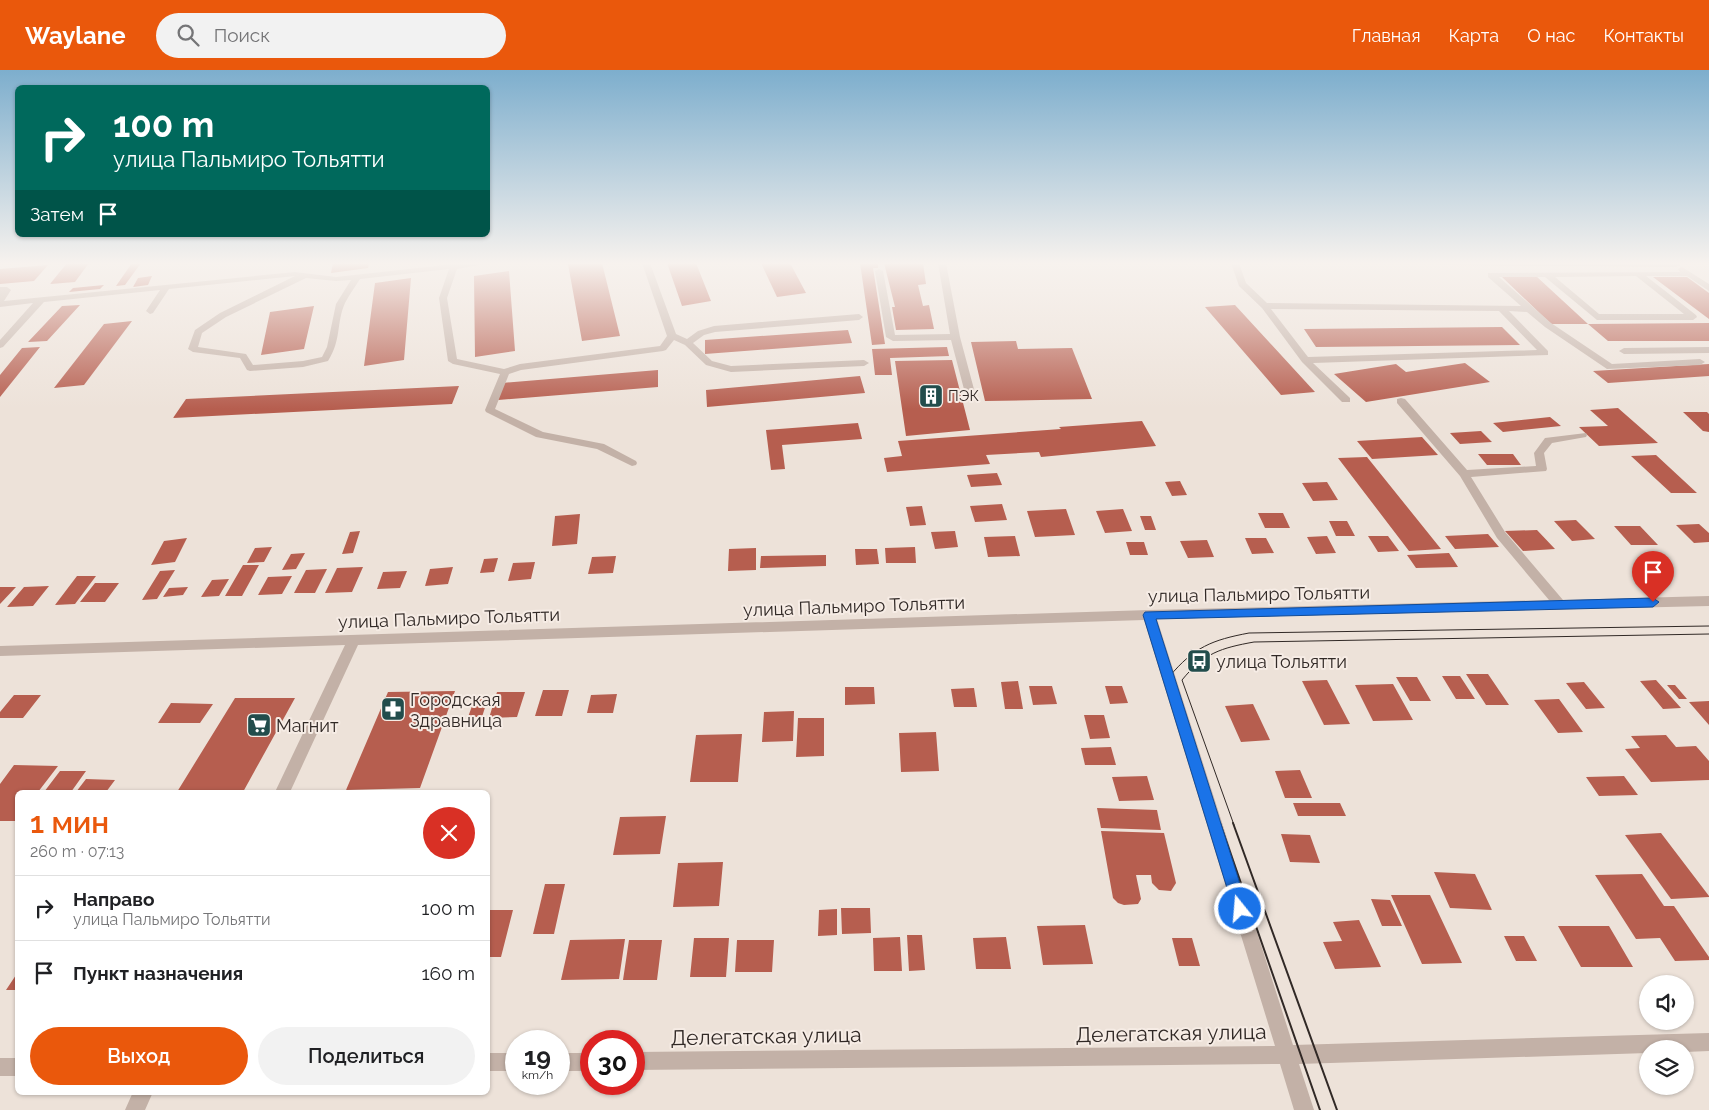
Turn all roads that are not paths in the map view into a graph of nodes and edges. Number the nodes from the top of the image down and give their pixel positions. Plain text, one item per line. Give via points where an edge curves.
1 (31, 312) edge
2 (230, 312) edge
3 (339, 312) edge
4 (445, 312) edge
5 (663, 312) edge
6 (886, 312) edge
7 (950, 312) edge
8 (1269, 312) edge
9 (1505, 312) edge
10 (1532, 312) edge
11 (1591, 312) edge
12 (1686, 312) edge
13 (859, 317) dead end
14 (672, 336) junction
15 (955, 337) junction
16 (688, 343) junction
17 (0, 345) edge
18 (1709, 350) edge
19 (1624, 351) dead end
20 (1305, 360) junction
21 (1700, 362) dead end
22 (864, 363) dead end
23 (1610, 367) junction
24 (1594, 368) dead end
25 (505, 372) junction
26 (970, 394) dead end
27 (1346, 400) dead end
28 (1401, 401) dead end
29 (1582, 435) dead end
30 (632, 463) dead end
31 (1464, 474) junction
32 (1709, 601) edge
33 (1560, 605) junction
34 (1149, 615) junction
35 (354, 640) junction
36 (0, 651) edge
37 (284, 790) edge
38 (1709, 1042) edge
39 (1286, 1055) junction
40 (645, 1061) edge
41 (490, 1062) edge
42 (505, 1062) edge
43 (0, 1067) edge
44 (15, 1067) edge
45 (142, 1095) edge
46 (135, 1110) edge
47 (1304, 1110) edge

1 - 17 street
2 - 3 street via 198,332 193,348 243,356 250,368 324,359 332,347
4 - 25 street via 453,361
5 - 14 street
6 - 15 street via 891,337
7 - 15 street
8 - 20 street
9 - 20 street via 1546,353
10 - 23 street
11 - 12 street via 1597,317 1693,317
13 - 16 street via 714,329 701,333
14 - 16 street
14 - 25 street via 664,348 520,367
15 - 26 street
16 - 22 street via 709,363 730,369
18 - 19 street
20 - 27 street
21 - 23 street
23 - 24 street
25 - 30 street via 490,410 540,435 600,446
28 - 31 street
29 - 31 street via 1549,440 1539,453 1542,469
31 - 33 street via 1501,535
32 - 33 street, улица Пальмиро Тольятти
33 - 34 street, улица Пальмиро Тольятти
34 - 35 street, улица Пальмиро Тольятти
34 - 39 street
35 - 36 street, улица Пальмиро Тольятти
35 - 37 street
38 - 39 street, Делегатская улица
39 - 40 street, Делегатская улица
39 - 47 street
41 - 42 street
43 - 44 street
45 - 46 street

